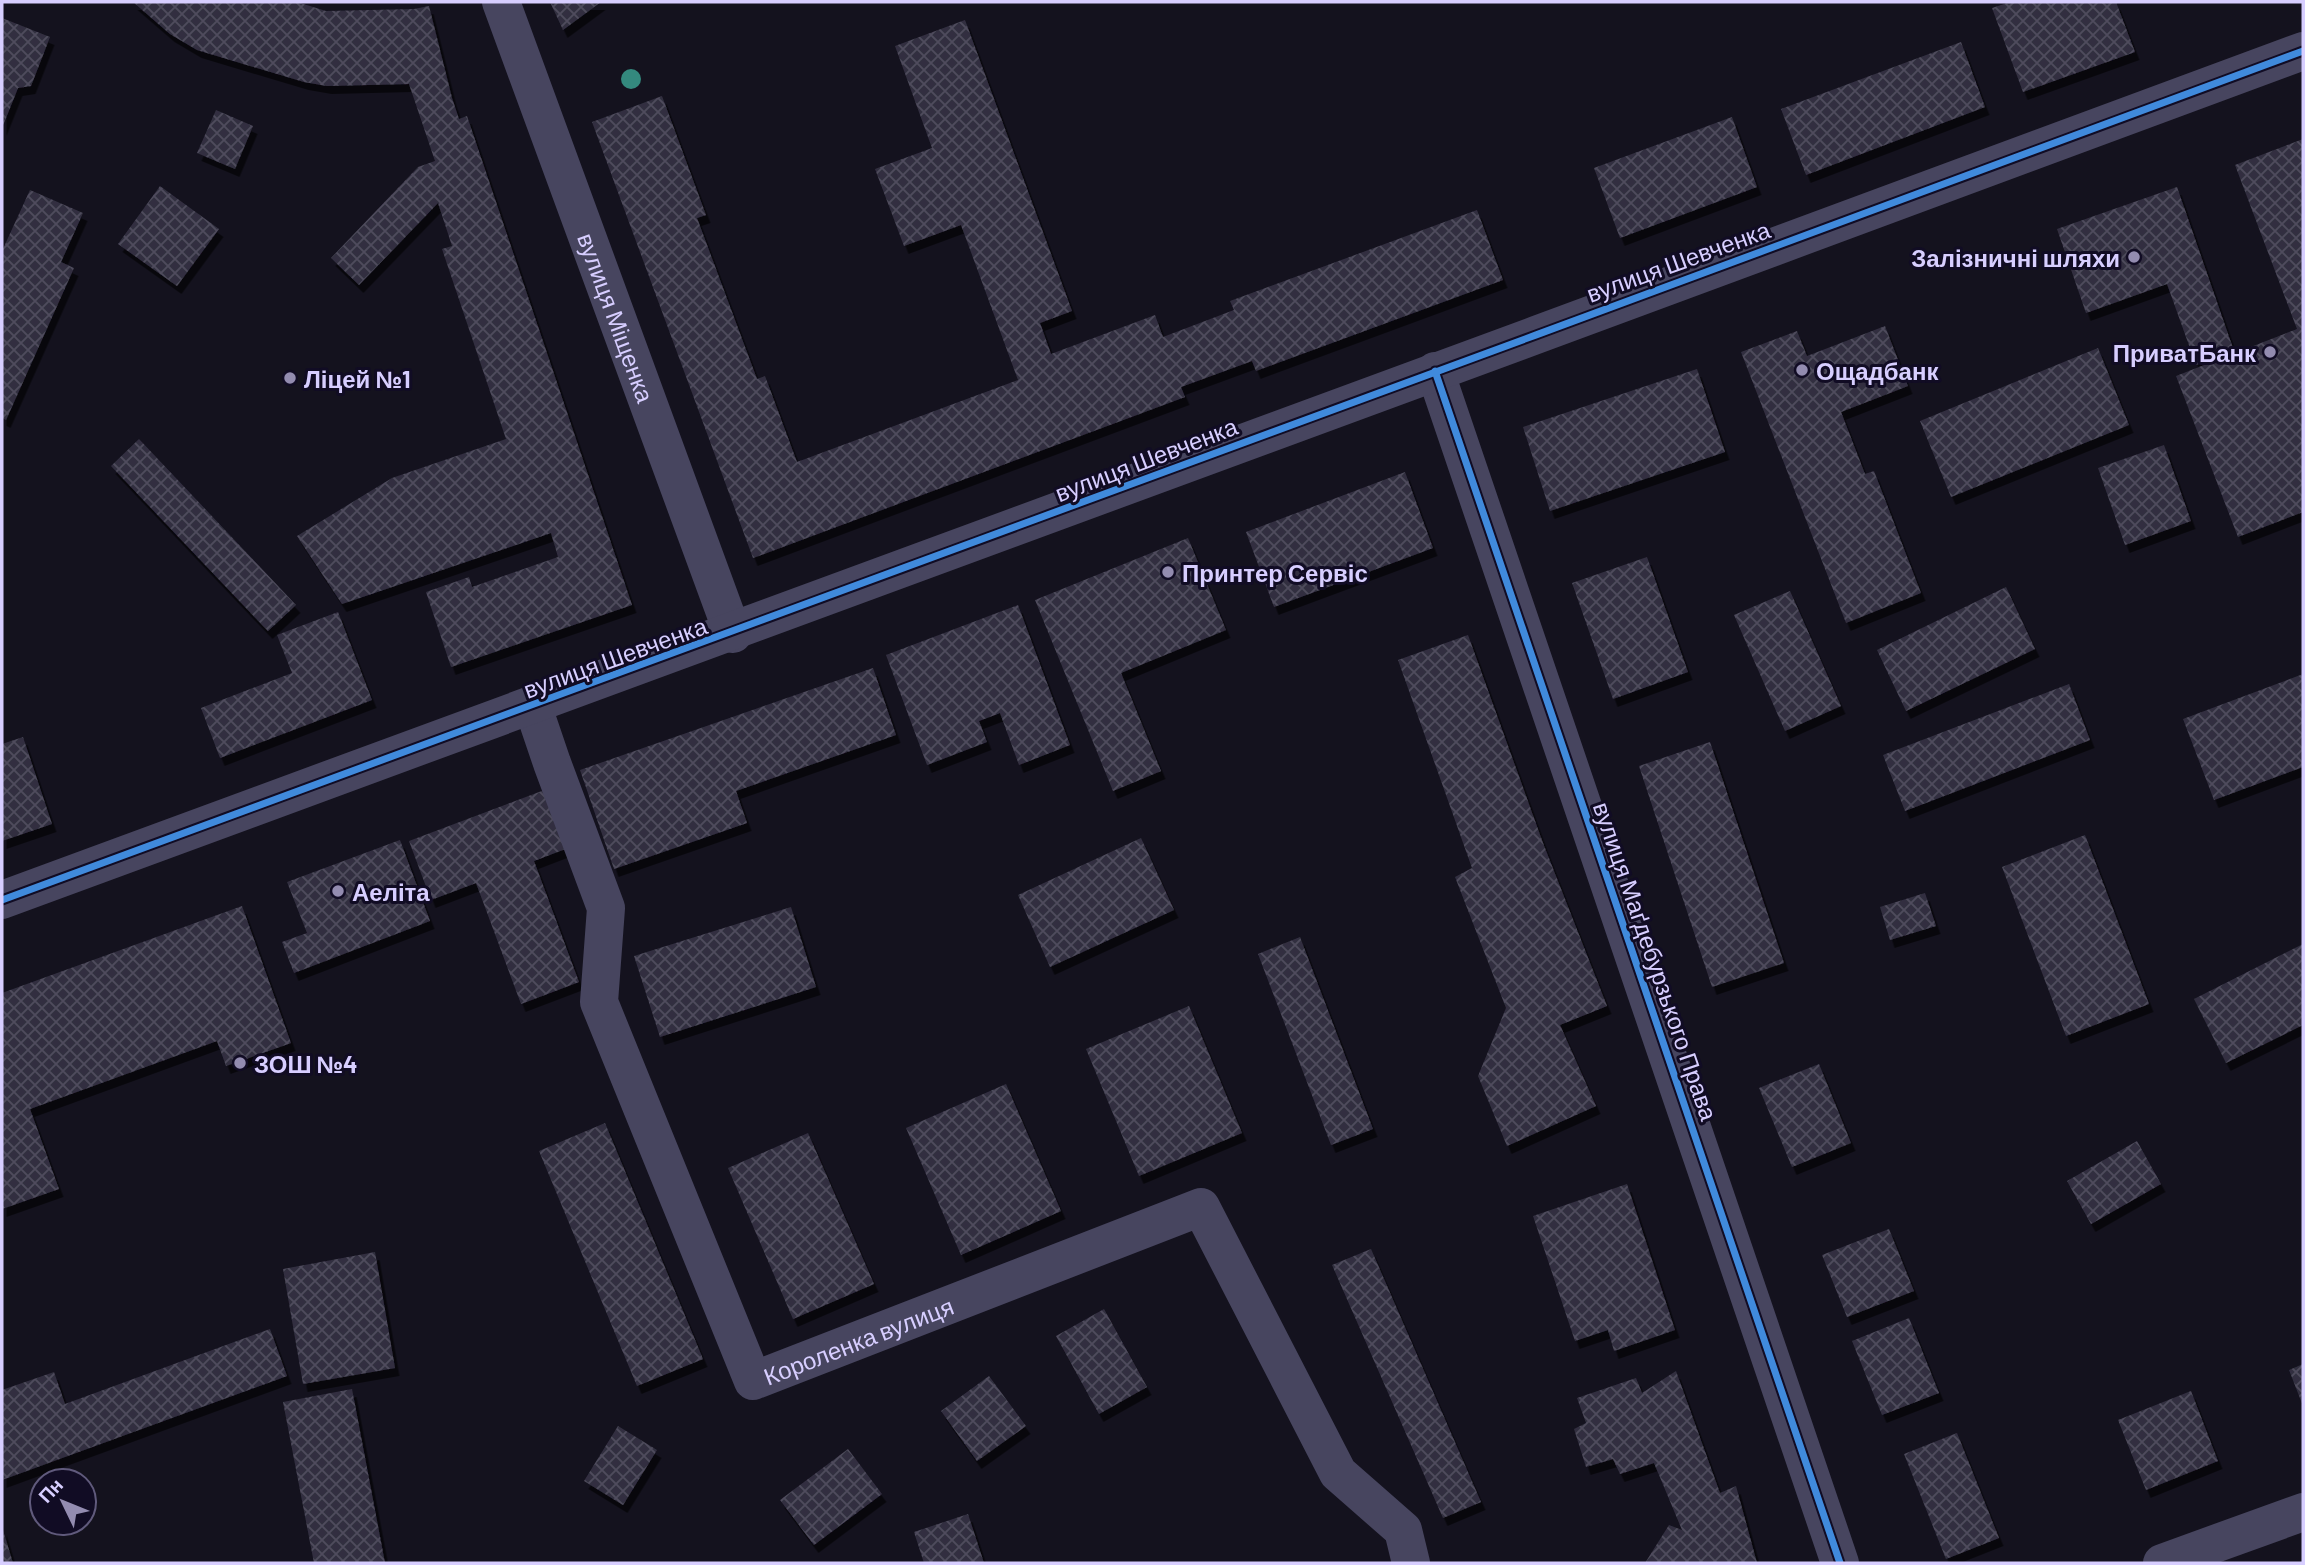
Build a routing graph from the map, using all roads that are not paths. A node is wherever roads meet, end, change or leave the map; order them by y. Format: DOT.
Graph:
graph roads {
  1 [pos="501,2"];
  2 [pos="2303,51"];
  3 [pos="1435,372"];
  4 [pos="733,634"];
  5 [pos="533,707"];
  6 [pos="2,900"];
  7 [pos="2303,1512"];
  8 [pos="1411,1563"];
  9 [pos="1840,1563"];
  10 [pos="2162,1563"];
  1 -- 4 [label="street, вулиця Міщенка"];
  2 -- 3 [label="street, вулиця Шевченка"];
  3 -- 4 [label="street, вулиця Шевченка"];
  3 -- 9 [label="street, вулиця Маґдебурзького Права"];
  4 -- 5 [label="street, вулиця Шевченка"];
  5 -- 6 [label="street, вулиця Шевченка"];
  5 -- 8 [label="street, Короленка вулиця"];
  7 -- 10 [label="street"];
}
